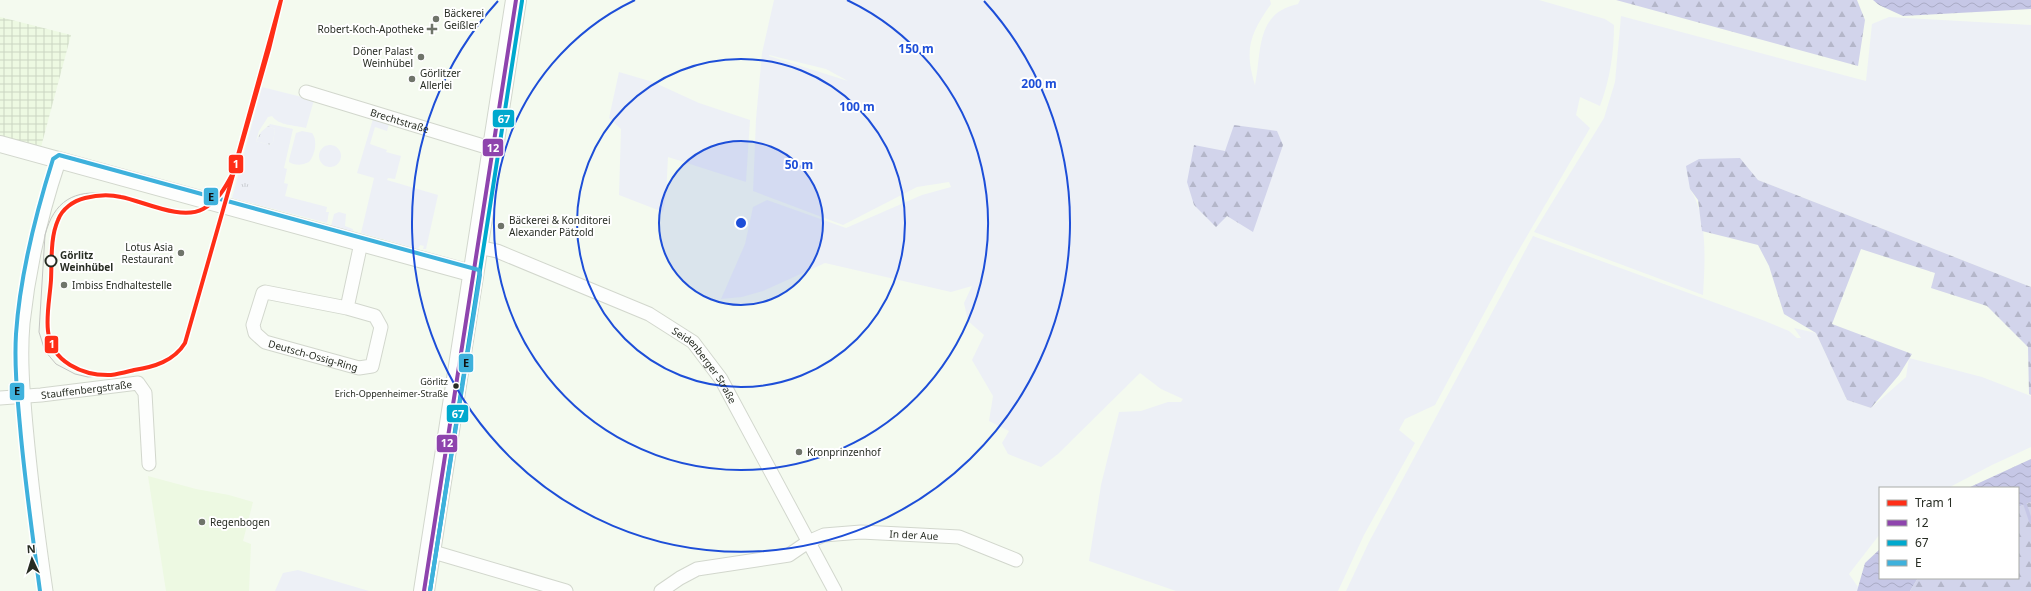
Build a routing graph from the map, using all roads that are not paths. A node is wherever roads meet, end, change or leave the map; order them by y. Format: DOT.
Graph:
graph roads {
  1 [pos="516,0"];
  2 [pos="306,92"];
  3 [pos="0,144"];
  4 [pos="493,149"];
  5 [pos="58,161"];
  6 [pos="361,243"];
  7 [pos="478,247"];
  8 [pos="474,274"];
  9 [pos="346,308"];
  10 [pos="24,397"];
  11 [pos="0,398"];
  12 [pos="149,464"];
  13 [pos="808,542"];
  14 [pos="430,551"];
  15 [pos="1016,560"];
  16 [pos="46,591"];
  17 [pos="424,591"];
  18 [pos="566,591"];
  19 [pos="661,591"];
  20 [pos="835,591"];
  1 -- 4 [label="main road"];
  2 -- 4 [label="street, Brechtstraße"];
  3 -- 5 [label="street"];
  4 -- 7 [label="main road"];
  5 -- 6 [label="street"];
  5 -- 10 [label="street"];
  6 -- 8 [label="street"];
  6 -- 9 [label="street"];
  7 -- 8 [label="main road"];
  7 -- 13 [label="street, Seidenberger Straße"];
  8 -- 14 [label="main road"];
  9 -- 9 [label="street, Deutsch-Ossig-Ring"];
  10 -- 11 [label="street"];
  10 -- 12 [label="street, Stauffenbergstraße"];
  10 -- 16 [label="street"];
  13 -- 15 [label="street, In der Aue"];
  13 -- 19 [label="street, In der Aue"];
  13 -- 20 [label="street, Seidenberger Straße"];
  14 -- 17 [label="main road"];
  14 -- 18 [label="street"];
}
